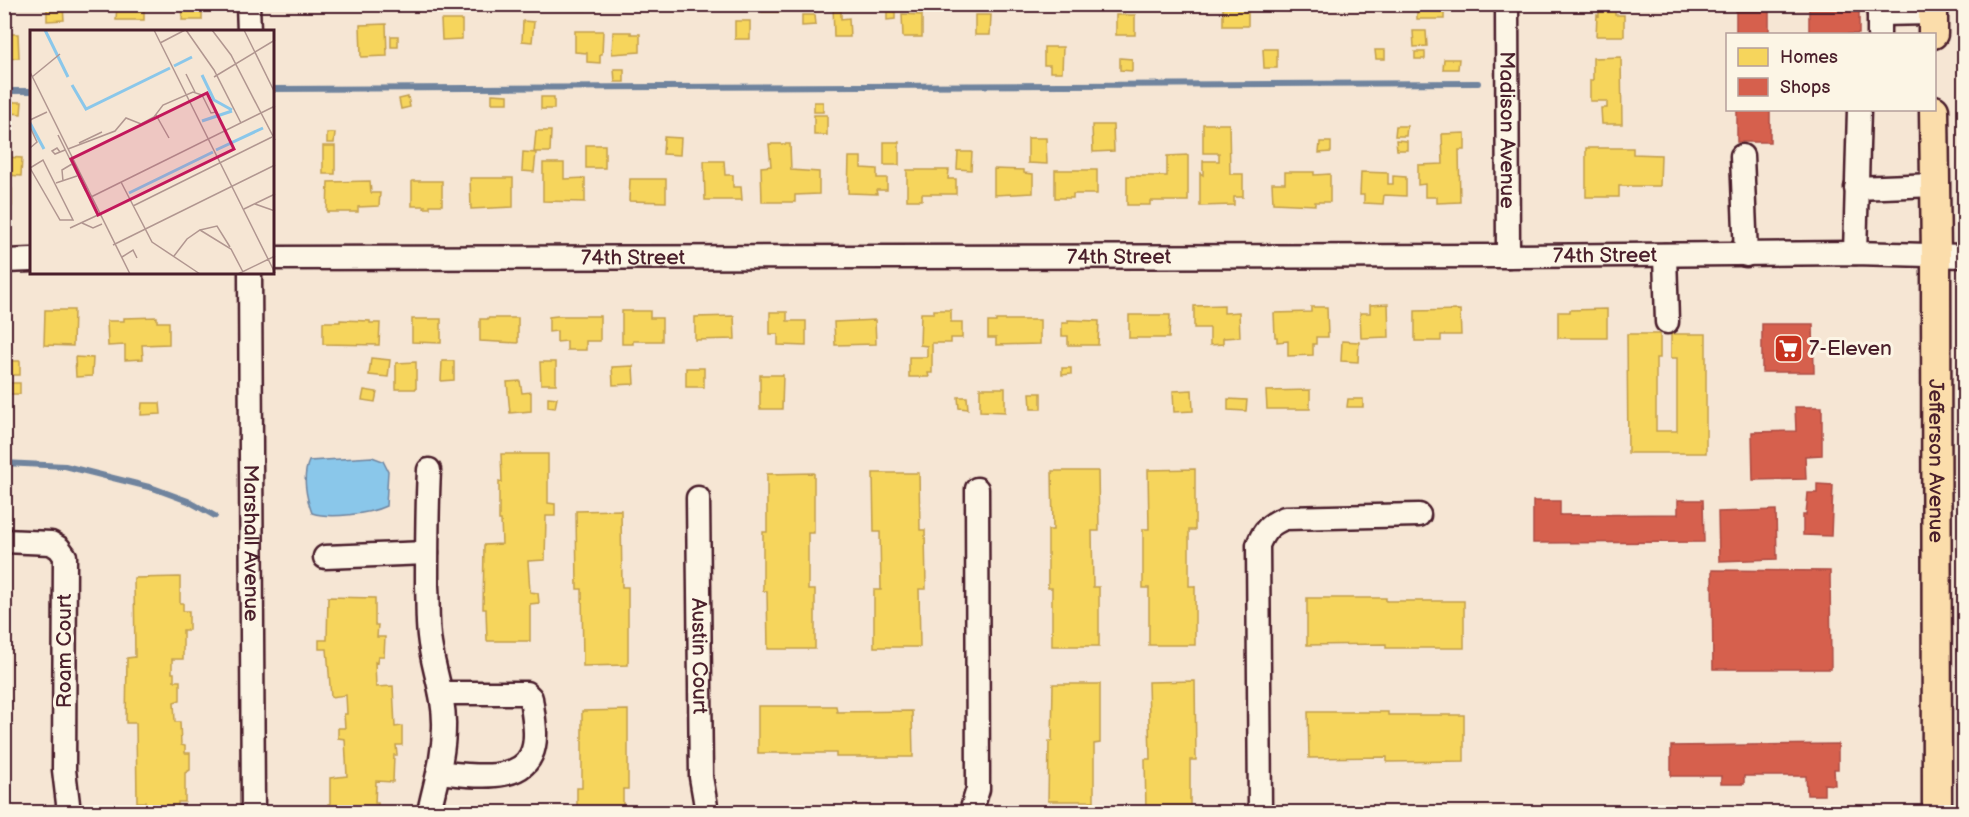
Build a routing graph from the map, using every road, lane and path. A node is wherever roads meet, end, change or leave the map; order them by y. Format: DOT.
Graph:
graph roads {
  1 [pos="248,4"];
  2 [pos="1507,4"];
  3 [pos="1933,17"];
  4 [pos="1879,18"];
  5 [pos="249,30"];
  6 [pos="1858,111"];
  7 [pos="1934,111"];
  8 [pos="1743,156"];
  9 [pos="1935,185"];
  10 [pos="1856,188"];
  11 [pos="1855,253"];
  12 [pos="1665,255"];
  13 [pos="1746,255"];
  14 [pos="1936,255"];
  15 [pos="1508,256"];
  16 [pos="1965,256"];
  17 [pos="274,258"];
  18 [pos="30,260"];
  19 [pos="4,261"];
  20 [pos="250,274"];
  21 [pos="1666,322"];
  22 [pos="429,470"];
  23 [pos="977,489"];
  24 [pos="698,498"];
  25 [pos="1419,515"];
  26 [pos="4,541"];
  27 [pos="427,553"];
  28 [pos="325,557"];
  29 [pos="441,693"];
  30 [pos="440,772"];
  31 [pos="69,813"];
  32 [pos="253,813"];
  33 [pos="429,813"];
  34 [pos="707,813"];
  35 [pos="972,813"];
  36 [pos="1260,813"];
  37 [pos="1937,813"];
  1 -- 5 [label="street"];
  2 -- 15 [label="street, Madison Avenue"];
  3 -- 4 [label="street"];
  6 -- 10 [label="street"];
  7 -- 9 [label="main road, Jefferson Avenue"];
  8 -- 13 [label="street"];
  9 -- 10 [label="street"];
  9 -- 14 [label="main road, Jefferson Avenue"];
  10 -- 11 [label="street"];
  11 -- 13 [label="street, 74th Street"];
  11 -- 14 [label="street, 74th Street"];
  12 -- 13 [label="street, 74th Street"];
  12 -- 15 [label="street, 74th Street"];
  12 -- 21 [label="street"];
  14 -- 16 [label="street, 74th Street"];
  14 -- 37 [label="main road, Jefferson Avenue"];
  15 -- 17 [label="street, 74th Street"];
  18 -- 19 [label="street"];
  20 -- 32 [label="street, Marshall Avenue"];
  22 -- 27 [label="street"];
  23 -- 35 [label="street"];
  24 -- 34 [label="street, Austin Court"];
  25 -- 36 [label="street"];
  26 -- 31 [label="street, Roam Court"];
  27 -- 28 [label="street"];
  27 -- 29 [label="street"];
  29 -- 30 [label="street"];
  29 -- 30 [label="street"];
  30 -- 33 [label="street"];
}
